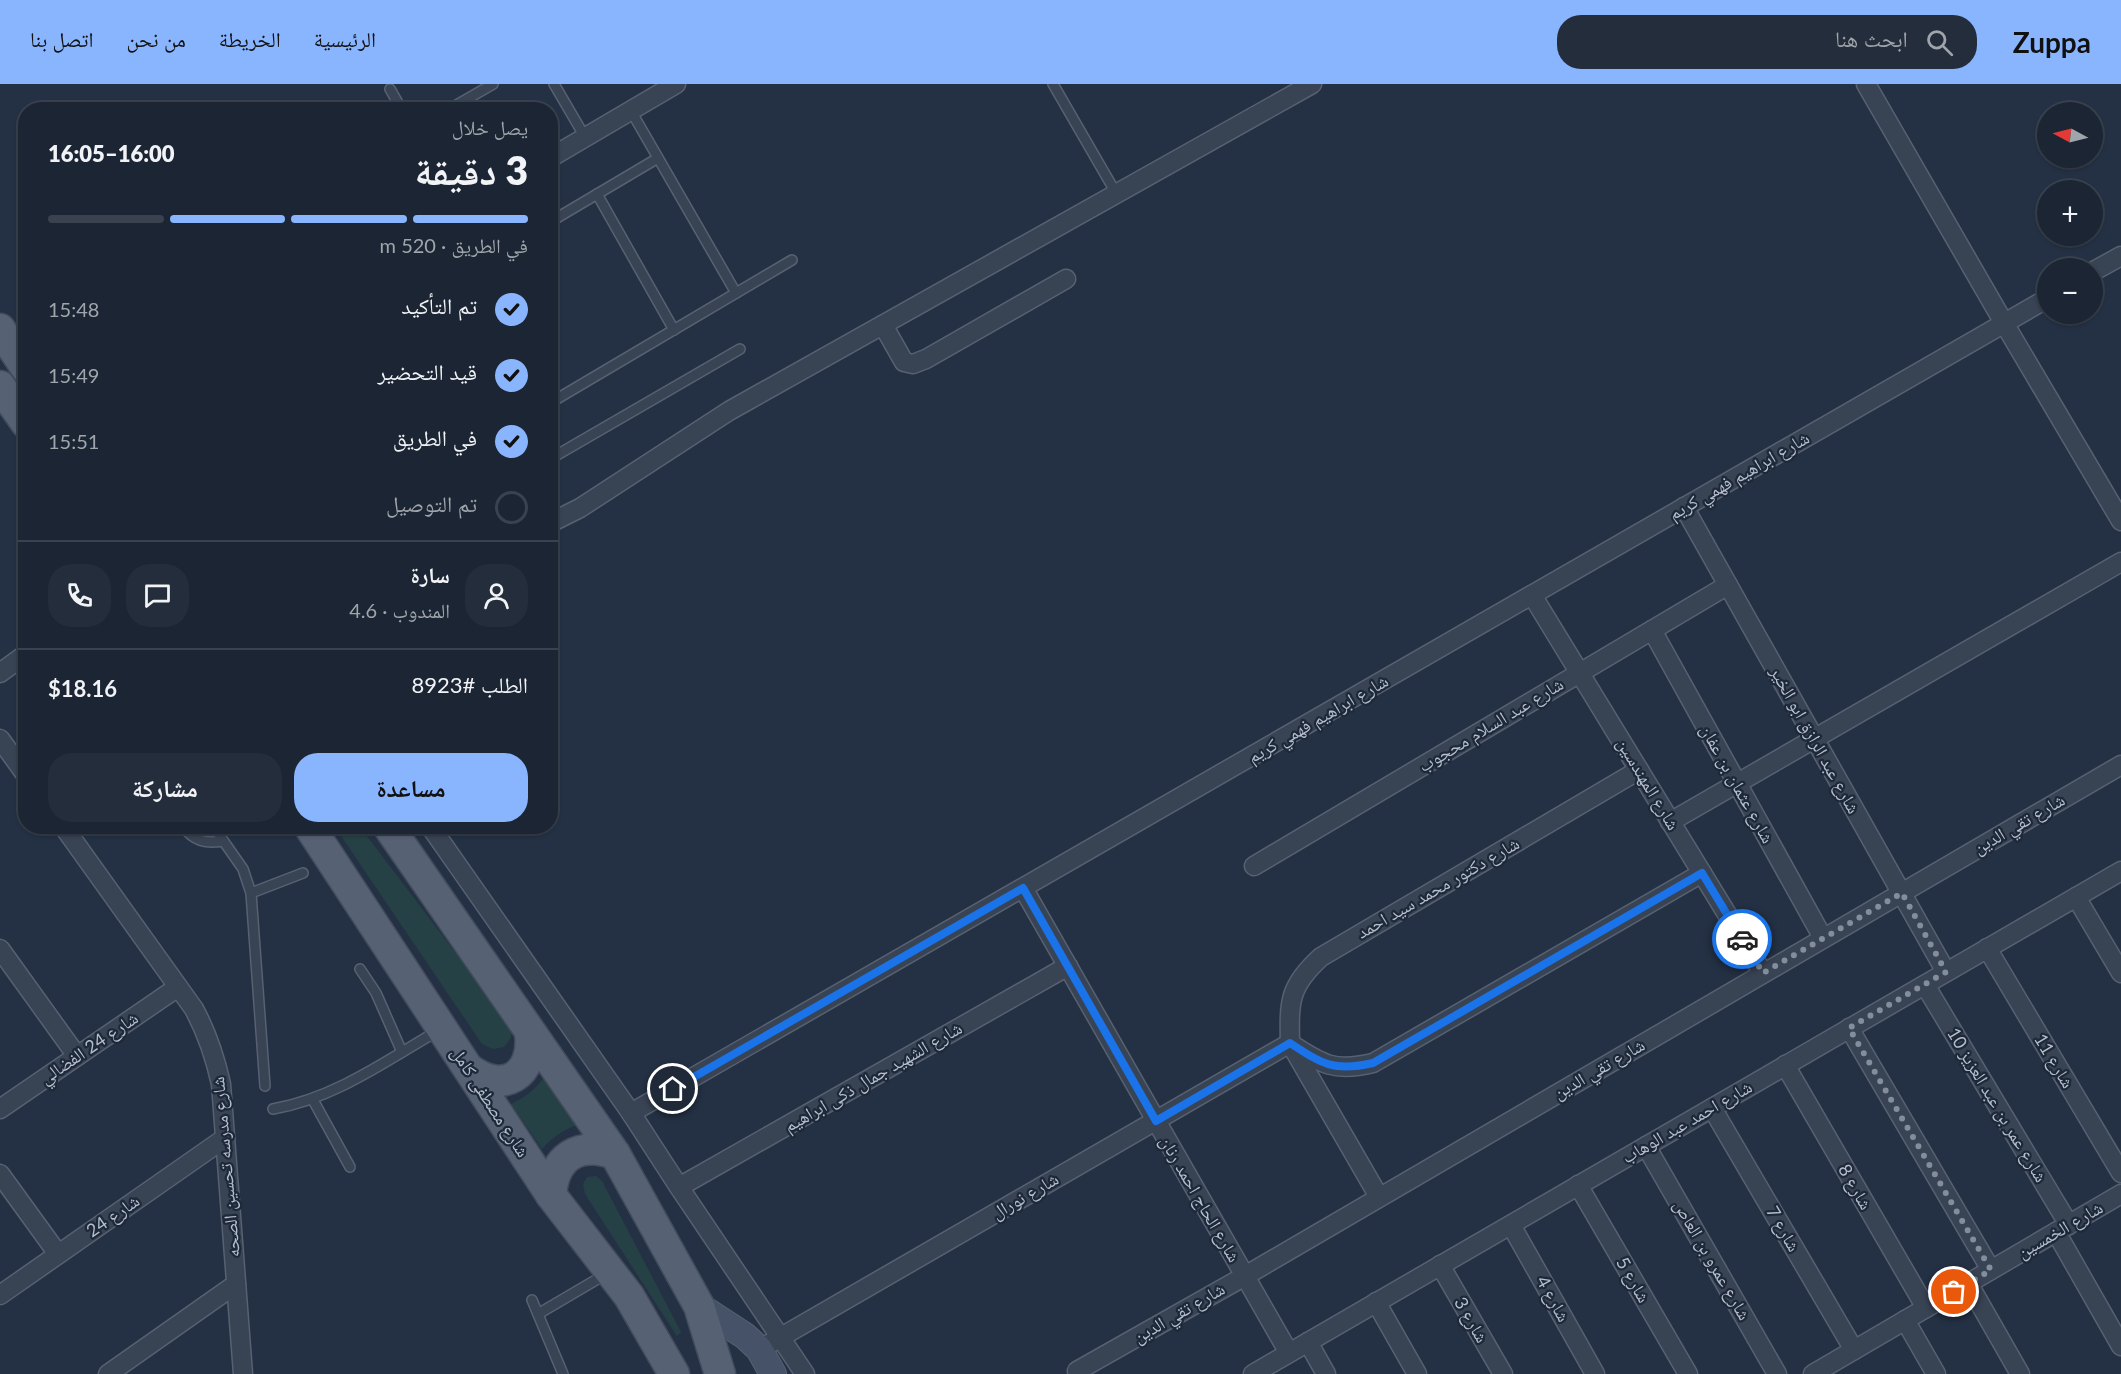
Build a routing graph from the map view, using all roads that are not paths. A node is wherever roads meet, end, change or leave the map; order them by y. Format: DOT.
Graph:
graph roads {
  1 [pos="493,84"];
  2 [pos="554,84"];
  3 [pos="676,84"];
  4 [pos="1053,84"];
  5 [pos="1312,84"];
  6 [pos="1866,84"];
  7 [pos="390,89"];
  8 [pos="397,102"];
  9 [pos="462,102"];
  10 [pos="631,111"];
  11 [pos="585,137"];
  12 [pos="558,153"];
  13 [pos="658,158"];
  14 [pos="1116,193"];
  15 [pos="597,194"];
  16 [pos="558,217"];
  17 [pos="2121,256"];
  18 [pos="792,261"];
  19 [pos="2103,266"];
  20 [pos="1066,279"];
  21 [pos="736,293"];
  22 [pos="2037,304"];
  23 [pos="2004,323"];
  24 [pos="883,326"];
  25 [pos="0,329"];
  26 [pos="674,330"];
  27 [pos="740,349"];
  28 [pos="18,356"];
  29 [pos="0,386"];
  30 [pos="558,398"];
  31 [pos="18,412"];
  32 [pos="558,454"];
  33 [pos="1684,507"];
  34 [pos="558,519"];
  35 [pos="2121,521"];
  36 [pos="2121,562"];
  37 [pos="1728,585"];
  38 [pos="1532,595"];
  39 [pos="1652,630"];
  40 [pos="18,660"];
  41 [pos="0,673"];
  42 [pos="1580,673"];
  43 [pos="1815,739"];
  44 [pos="3,749"];
  45 [pos="2121,765"];
  46 [pos="18,766"];
  47 [pos="1639,770"];
  48 [pos="1737,784"];
  49 [pos="1670,822"];
  50 [pos="69,834"];
  51 [pos="189,834"];
  52 [pos="218,834"];
  53 [pos="314,834"];
  54 [pos="393,834"];
  55 [pos="436,834"];
  56 [pos="223,841"];
  57 [pos="1254,866"];
  58 [pos="2121,871"];
  59 [pos="303,873"];
  60 [pos="1702,873"];
  61 [pos="1023,888"];
  62 [pos="251,893"];
  63 [pos="1902,893"];
  64 [pos="2076,897"];
  65 [pos="1823,938"];
  66 [pos="1987,948"];
  67 [pos="0,949"];
  68 [pos="1068,966"];
  69 [pos="360,969"];
  70 [pos="1946,972"];
  71 [pos="1763,973"];
  72 [pos="2121,973"];
  73 [pos="1925,984"];
  74 [pos="178,987"];
  75 [pos="442,1028"];
  76 [pos="1849,1028"];
  77 [pos="530,1033"];
  78 [pos="1290,1043"];
  79 [pos="402,1052"];
  80 [pos="76,1056"];
  81 [pos="1785,1065"];
  82 [pos="469,1070"];
  83 [pos="265,1086"];
  84 [pos="313,1100"];
  85 [pos="1712,1108"];
  86 [pos="0,1109"];
  87 [pos="273,1109"];
  88 [pos="631,1113"];
  89 [pos="1156,1121"];
  90 [pos="225,1138"];
  91 [pos="1646,1146"];
  92 [pos="615,1154"];
  93 [pos="350,1167"];
  94 [pos="2121,1173"];
  95 [pos="0,1174"];
  96 [pos="1578,1185"];
  97 [pos="679,1187"];
  98 [pos="2121,1194"];
  99 [pos="551,1196"];
  100 [pos="1379,1197"];
  101 [pos="1511,1225"];
  102 [pos="2063,1228"];
  103 [pos="58,1254"];
  104 [pos="1440,1265"];
  105 [pos="1991,1270"];
  106 [pos="611,1272"];
  107 [pos="1245,1276"];
  108 [pos="236,1284"];
  109 [pos="1968,1284"];
  110 [pos="0,1295"];
  111 [pos="532,1300"];
  112 [pos="1376,1302"];
  113 [pos="699,1306"];
  114 [pos="1926,1308"];
  115 [pos="538,1314"];
  116 [pos="1905,1320"];
  117 [pos="1308,1342"];
  118 [pos="769,1343"];
  119 [pos="2121,1346"];
  120 [pos="1289,1353"];
  121 [pos="1847,1361"];
  122 [pos="1077,1371"];
  123 [pos="112,1372"];
  124 [pos="243,1374"];
  125 [pos="563,1374"];
  126 [pos="674,1374"];
  127 [pos="720,1374"];
  128 [pos="773,1374"];
  129 [pos="805,1374"];
  130 [pos="1253,1374"];
  131 [pos="1326,1374"];
  132 [pos="1417,1374"];
  133 [pos="1503,1374"];
  134 [pos="1595,1374"];
  135 [pos="1688,1374"];
  136 [pos="1777,1374"];
  137 [pos="1813,1374"];
  138 [pos="1936,1374"];
  139 [pos="2020,1374"];
  1 -- 9 [label="lane"];
  2 -- 11 [label="lane"];
  3 -- 10 [label="street"];
  4 -- 14 [label="lane"];
  5 -- 14 [label="street"];
  6 -- 23 [label="street"];
  7 -- 8 [label="lane"];
  10 -- 11 [label="street"];
  10 -- 13 [label="lane"];
  11 -- 12 [label="street"];
  13 -- 15 [label="lane"];
  13 -- 21 [label="lane"];
  14 -- 24 [label="street"];
  15 -- 16 [label="lane"];
  15 -- 26 [label="lane"];
  17 -- 19 [label="street"];
  18 -- 21 [label="lane"];
  20 -- 24 [label="street"];
  21 -- 26 [label="lane"];
  22 -- 23 [label="street, شارع ابراهيم فهمي كريم"];
  23 -- 33 [label="street, شارع ابراهيم فهمي كريم"];
  23 -- 35 [label="street"];
  24 -- 34 [label="street"];
  25 -- 28 [label="main road"];
  26 -- 30 [label="lane"];
  27 -- 32 [label="lane"];
  29 -- 31 [label="main road"];
  33 -- 37 [label="street, شارع عبد الرازق ابو الخير"];
  33 -- 38 [label="street, شارع ابراهيم فهمي كريم"];
  36 -- 43 [label="street"];
  37 -- 39 [label="street, شارع عبد السلام محجوب"];
  37 -- 43 [label="street, شارع عبد الرازق ابو الخير"];
  38 -- 42 [label="street, شارع المهندسين"];
  38 -- 61 [label="street, شارع ابراهيم فهمي كريم"];
  39 -- 42 [label="street, شارع عبد السلام محجوب"];
  39 -- 48 [label="street, شارع عثمان بن عفان"];
  40 -- 41 [label="street"];
  42 -- 47 [label="street, شارع المهندسين"];
  42 -- 57 [label="street, شارع عبد السلام محجوب"];
  43 -- 48 [label="street"];
  43 -- 63 [label="street, شارع عبد الرازق ابو الخير"];
  44 -- 46 [label="street"];
  45 -- 63 [label="street, شارع تقي الدين"];
  47 -- 49 [label="street, شارع المهندسين"];
  47 -- 78 [label="street, شارع دكتور محمد سيد احمد"];
  48 -- 49 [label="street"];
  48 -- 65 [label="street, شارع عثمان بن عفان"];
  49 -- 60 [label="street, شارع المهندسين"];
  50 -- 74 [label="street, شارع مدرسه تحسين الصحه"];
  51 -- 56 [label="lane"];
  52 -- 56 [label="lane"];
  53 -- 75 [label="main road, شارع مصطفى كامل"];
  54 -- 77 [label="main road"];
  55 -- 88 [label="street"];
  56 -- 62 [label="lane"];
  58 -- 64 [label="street, شارع احمد عبد الوهاب"];
  59 -- 62 [label="lane"];
  60 -- 71 [label="street, شارع المهندسين"];
  60 -- 78 [label="street"];
  61 -- 68 [label="street, شارع الحاج احمد رنان"];
  61 -- 88 [label="street, شارع ابراهيم فهمي كريم"];
  62 -- 83 [label="lane"];
  63 -- 65 [label="street, شارع تقي الدين"];
  63 -- 70 [label="street, شارع عبد الرازق ابو الخير"];
  64 -- 66 [label="street, شارع احمد عبد الوهاب"];
  64 -- 72 [label="street"];
  65 -- 71 [label="street, شارع تقي الدين"];
  66 -- 70 [label="street, شارع احمد عبد الوهاب"];
  66 -- 94 [label="street, شارع 11"];
  67 -- 80 [label="street"];
  68 -- 89 [label="street, شارع الحاج احمد رنان"];
  68 -- 97 [label="street, شارع الشهيد جمال ذكى ابراهيم"];
  69 -- 79 [label="lane"];
  70 -- 73 [label="street, شارع احمد عبد الوهاب"];
  71 -- 100 [label="street, شارع تقي الدين"];
  73 -- 76 [label="street, شارع احمد عبد الوهاب"];
  73 -- 102 [label="street, شارع عمر بن عبد العزيز 10"];
  74 -- 80 [label="street, شارع 24 الفضالي"];
  74 -- 90 [label="street, شارع مدرسه تحسين الصحه"];
  75 -- 79 [label="lane"];
  75 -- 82 [label="main road, شارع مصطفى كامل"];
  76 -- 81 [label="street, شارع احمد عبد الوهاب"];
  76 -- 105 [label="street"];
  77 -- 82 [label="main road"];
  77 -- 92 [label="main road"];
  78 -- 89 [label="street, شارع نورال"];
  78 -- 100 [label="street"];
  79 -- 84 [label="lane"];
  80 -- 86 [label="street, شارع 24 الفضالي"];
  81 -- 85 [label="street, شارع احمد عبد الوهاب"];
  81 -- 114 [label="street, شارع 8"];
  82 -- 99 [label="main road, شارع مصطفى كامل"];
  84 -- 87 [label="lane"];
  84 -- 93 [label="lane"];
  85 -- 91 [label="street, شارع احمد عبد الوهاب"];
  85 -- 121 [label="street, شارع 7"];
  88 -- 97 [label="street"];
  89 -- 107 [label="street, شارع الحاج احمد رنان"];
  89 -- 118 [label="street, شارع نورال"];
  90 -- 103 [label="street, شارع 24"];
  90 -- 108 [label="street, شارع مدرسه تحسين الصحه"];
  91 -- 96 [label="street, شارع احمد عبد الوهاب"];
  91 -- 136 [label="street, شارع عمرو بن العاص"];
  92 -- 99 [label="main road"];
  92 -- 113 [label="main road"];
  95 -- 103 [label="street"];
  96 -- 101 [label="street, شارع احمد عبد الوهاب"];
  96 -- 135 [label="street, شارع 5"];
  97 -- 118 [label="street"];
  98 -- 102 [label="street, شارع الخمسين"];
  99 -- 106 [label="main road, شارع مصطفى كامل"];
  100 -- 107 [label="street, شارع تقي الدين"];
  101 -- 104 [label="street, شارع احمد عبد الوهاب"];
  101 -- 134 [label="street, شارع 4"];
  102 -- 105 [label="street, شارع الخمسين"];
  102 -- 119 [label="street, شارع عمر بن عبد العزيز 10"];
  103 -- 110 [label="street, شارع 24"];
  104 -- 112 [label="street, شارع احمد عبد الوهاب"];
  104 -- 133 [label="street, شارع 3"];
  105 -- 109 [label="street, شارع الخمسين"];
  106 -- 115 [label="lane"];
  106 -- 126 [label="main road, شارع مصطفى كامل"];
  107 -- 120 [label="street, شارع الحاج احمد رنان"];
  107 -- 122 [label="street, شارع تقي الدين"];
  108 -- 123 [label="street"];
  108 -- 124 [label="street, شارع مدرسه تحسين الصحه"];
  109 -- 114 [label="street, شارع الخمسين"];
  109 -- 139 [label="street"];
  111 -- 115 [label="lane"];
  112 -- 117 [label="street, شارع احمد عبد الوهاب"];
  112 -- 132 [label="street"];
  113 -- 118 [label="main road"];
  113 -- 127 [label="main road"];
  114 -- 116 [label="street, شارع الخمسين"];
  115 -- 125 [label="lane"];
  116 -- 121 [label="street, شارع الخمسين"];
  116 -- 138 [label="street"];
  117 -- 120 [label="street, شارع احمد عبد الوهاب"];
  117 -- 131 [label="street"];
  118 -- 128 [label="main road"];
  118 -- 129 [label="street"];
  120 -- 130 [label="street, شارع احمد عبد الوهاب"];
  121 -- 137 [label="street, شارع الخمسين"];
}
